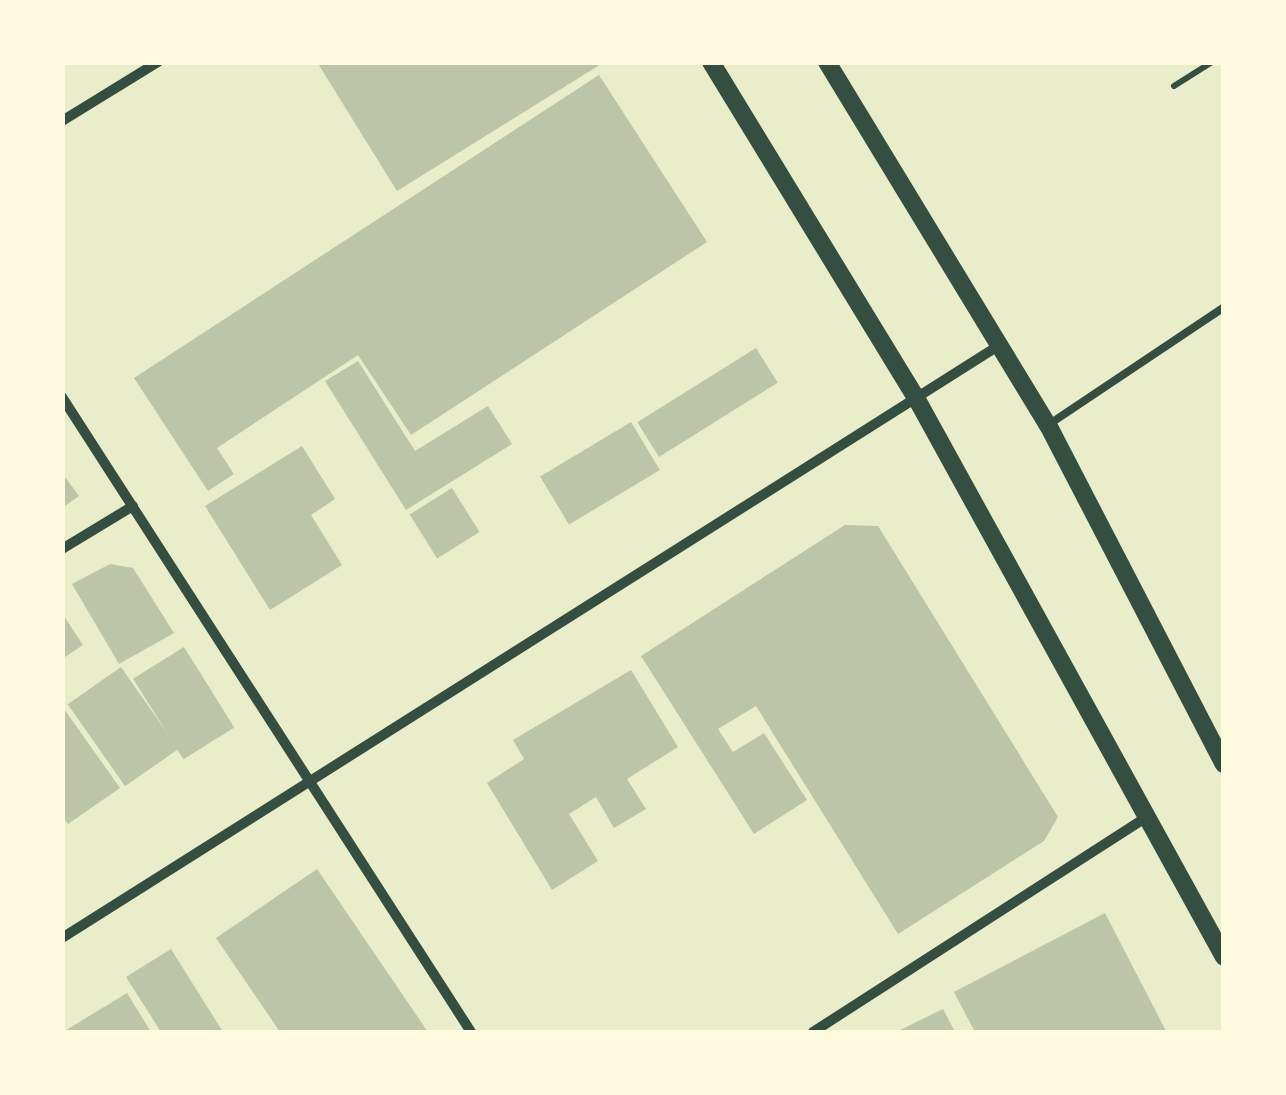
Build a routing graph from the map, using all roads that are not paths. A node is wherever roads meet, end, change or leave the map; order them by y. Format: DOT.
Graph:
graph roads {
  1 [pos="158,62"];
  2 [pos="711,62"];
  3 [pos="827,62"];
  4 [pos="62,121"];
  5 [pos="1224,307"];
  6 [pos="998,346"];
  7 [pos="915,396"];
  8 [pos="62,397"];
  9 [pos="1048,425"];
  10 [pos="133,506"];
  11 [pos="62,549"];
  12 [pos="1218,740"];
  13 [pos="1224,764"];
  14 [pos="309,783"];
  15 [pos="1148,816"];
  16 [pos="62,938"];
  17 [pos="1224,958"];
  18 [pos="471,1032"];
  19 [pos="813,1032"];
  1 -- 4 [label="street"];
  2 -- 7 [label="street"];
  3 -- 6 [label="street"];
  5 -- 9 [label="lane"];
  6 -- 7 [label="street"];
  6 -- 9 [label="street"];
  7 -- 14 [label="street"];
  7 -- 15 [label="street"];
  8 -- 10 [label="street"];
  9 -- 12 [label="street"];
  10 -- 11 [label="street"];
  10 -- 14 [label="street"];
  12 -- 13 [label="street"];
  14 -- 16 [label="street"];
  14 -- 18 [label="street"];
  15 -- 17 [label="street"];
  15 -- 19 [label="street"];
}
